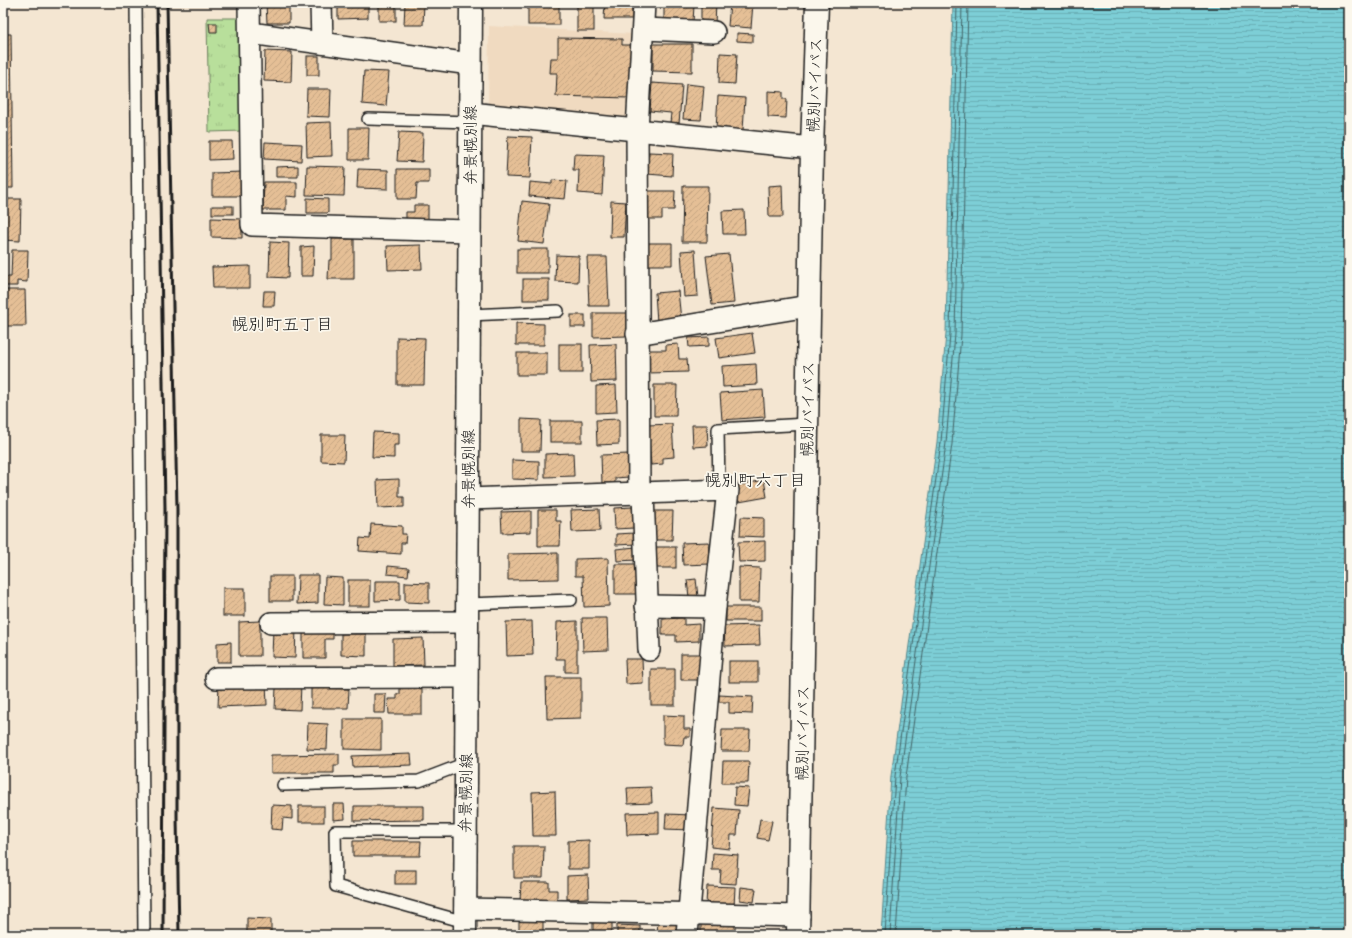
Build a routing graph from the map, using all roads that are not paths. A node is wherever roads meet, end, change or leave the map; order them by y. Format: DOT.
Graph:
graph roads {
  1 [pos="136,3"];
  2 [pos="249,3"];
  3 [pos="321,3"];
  4 [pos="471,3"];
  5 [pos="644,3"];
  6 [pos="817,3"];
  7 [pos="644,29"];
  8 [pos="250,32"];
  9 [pos="714,32"];
  10 [pos="322,43"];
  11 [pos="470,64"];
  12 [pos="470,118"];
  13 [pos="368,119"];
  14 [pos="637,130"];
  15 [pos="812,148"];
  16 [pos="469,231"];
  17 [pos="809,306"];
  18 [pos="558,311"];
  19 [pos="468,315"];
  20 [pos="637,334"];
  21 [pos="807,424"];
  22 [pos="719,490"];
  23 [pos="641,494"];
  24 [pos="468,499"];
  25 [pos="571,600"];
  26 [pos="646,606"];
  27 [pos="715,607"];
  28 [pos="467,613"];
  29 [pos="271,623"];
  30 [pos="648,650"];
  31 [pos="466,677"];
  32 [pos="216,678"];
  33 [pos="466,763"];
  34 [pos="283,785"];
  35 [pos="465,831"];
  36 [pos="688,914"];
  37 [pos="465,922"];
  38 [pos="798,925"];
  39 [pos="144,935"];
  40 [pos="687,935"];
  1 -- 39 [label="lane"];
  2 -- 8 [label="street"];
  3 -- 10 [label="street"];
  4 -- 11 [label="main road, 弁景幌別線"];
  5 -- 7 [label="street"];
  6 -- 15 [label="main road, 幌別バイパス"];
  7 -- 9 [label="street"];
  7 -- 14 [label="street"];
  8 -- 10 [label="street"];
  8 -- 16 [label="street"];
  10 -- 11 [label="street"];
  11 -- 12 [label="main road, 弁景幌別線"];
  12 -- 13 [label="lane"];
  12 -- 14 [label="street"];
  12 -- 16 [label="main road, 弁景幌別線"];
  14 -- 15 [label="street"];
  14 -- 20 [label="street"];
  15 -- 17 [label="main road, 幌別バイパス"];
  16 -- 19 [label="main road, 弁景幌別線"];
  17 -- 20 [label="street"];
  17 -- 21 [label="main road, 幌別バイパス"];
  18 -- 19 [label="lane"];
  19 -- 24 [label="main road, 弁景幌別線"];
  20 -- 23 [label="street"];
  21 -- 22 [label="lane"];
  21 -- 38 [label="main road, 幌別バイパス"];
  22 -- 23 [label="street"];
  22 -- 27 [label="street"];
  23 -- 24 [label="street"];
  23 -- 26 [label="street"];
  24 -- 28 [label="main road, 弁景幌別線"];
  25 -- 28 [label="lane"];
  26 -- 27 [label="street"];
  26 -- 30 [label="street"];
  27 -- 36 [label="street"];
  28 -- 29 [label="street"];
  28 -- 31 [label="main road, 弁景幌別線"];
  31 -- 32 [label="street"];
  31 -- 33 [label="main road, 弁景幌別線"];
  33 -- 34 [label="lane"];
  33 -- 35 [label="main road, 弁景幌別線"];
  35 -- 37 [label="main road, 弁景幌別線"];
  35 -- 37 [label="lane"];
  36 -- 37 [label="street"];
  36 -- 38 [label="street"];
  36 -- 40 [label="street"];
}
